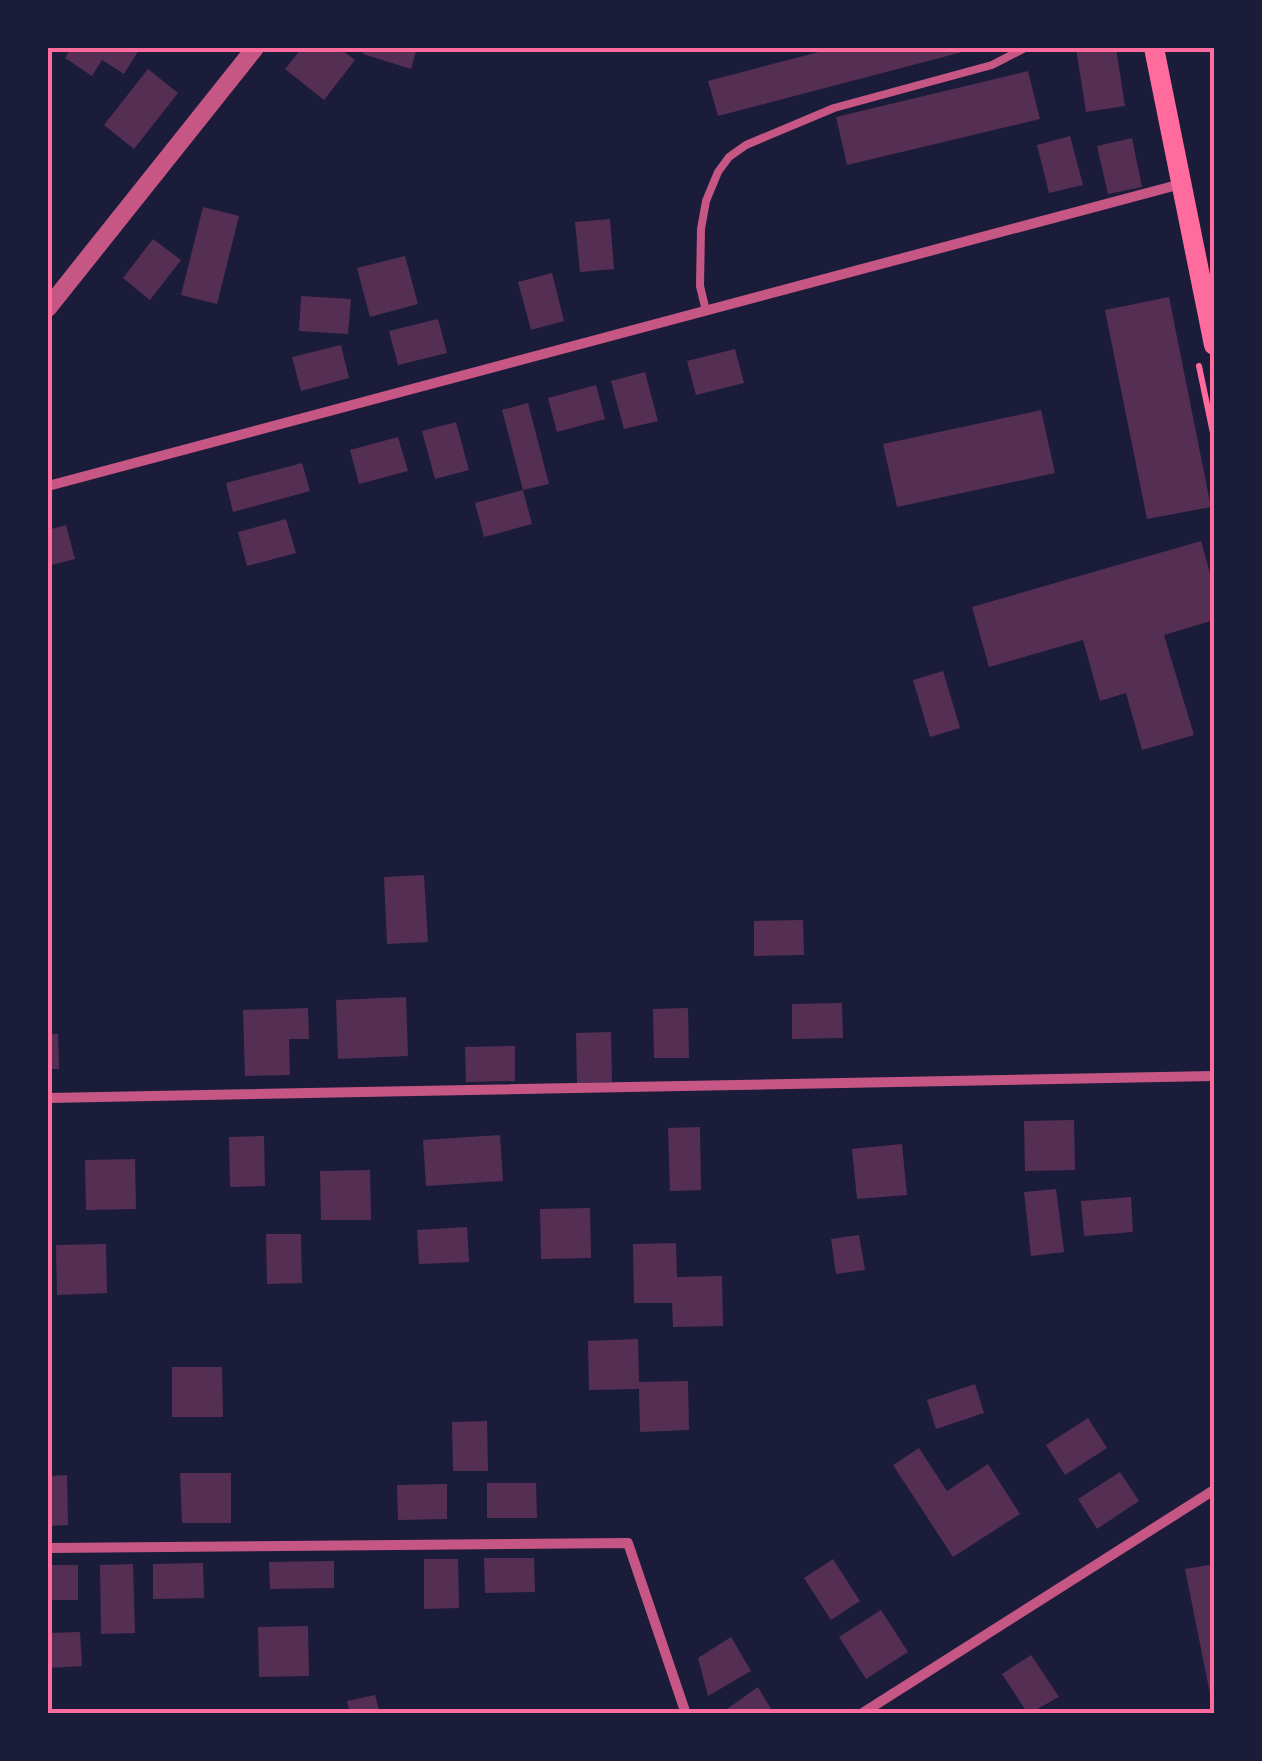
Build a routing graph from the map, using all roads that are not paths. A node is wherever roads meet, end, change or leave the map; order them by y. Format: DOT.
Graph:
graph roads {
  1 [pos="255,48"];
  2 [pos="1025,48"];
  3 [pos="1154,48"];
  4 [pos="1181,184"];
  5 [pos="48,308"];
  6 [pos="706,310"];
  7 [pos="1214,345"];
  8 [pos="48,486"];
  9 [pos="1214,1076"];
  10 [pos="48,1098"];
  11 [pos="1214,1490"];
  12 [pos="48,1548"];
  13 [pos="686,1714"];
  14 [pos="861,1714"];
  1 -- 5 [label="street"];
  2 -- 6 [label="lane"];
  3 -- 4 [label="main road"];
  4 -- 6 [label="street"];
  4 -- 7 [label="main road"];
  6 -- 8 [label="street"];
  9 -- 10 [label="street"];
  11 -- 14 [label="street"];
  12 -- 13 [label="street"];
}
